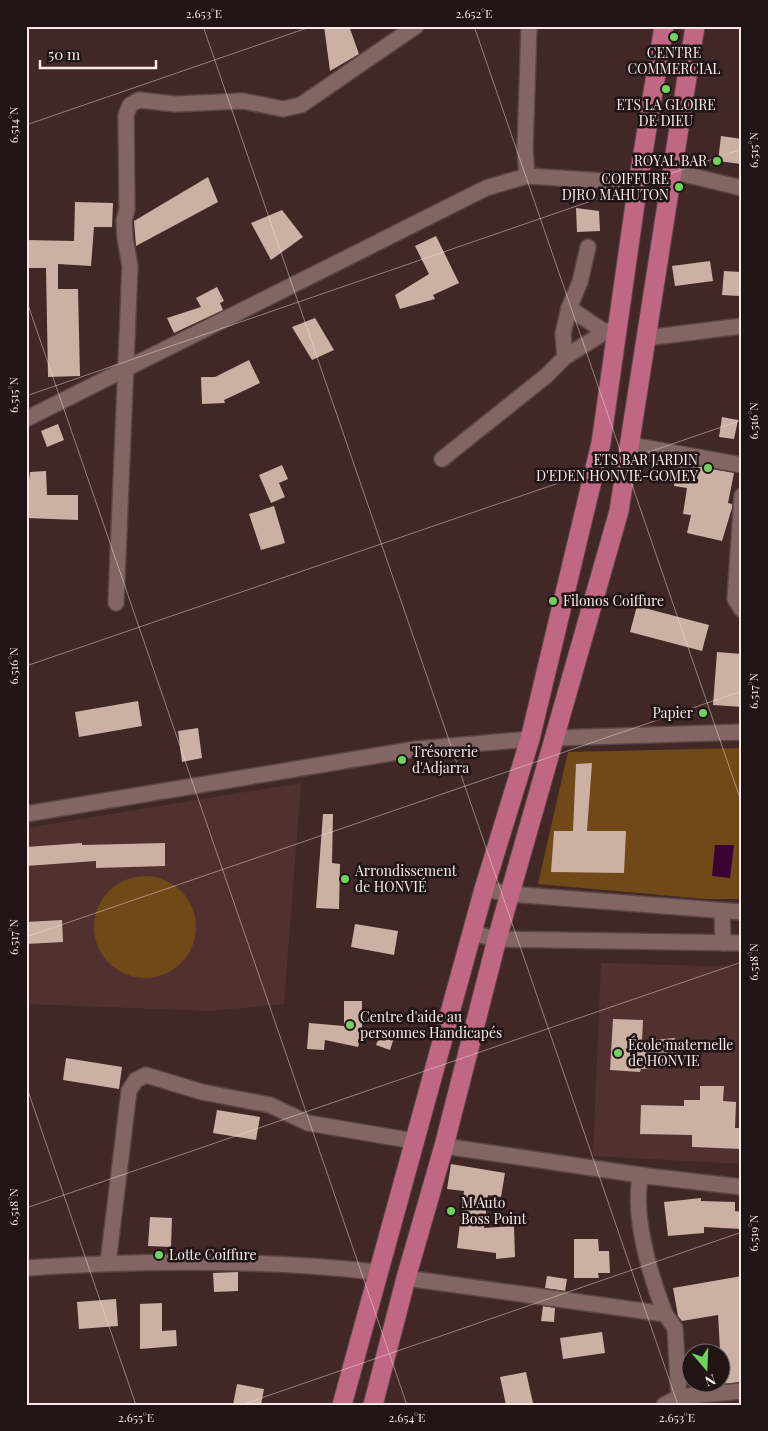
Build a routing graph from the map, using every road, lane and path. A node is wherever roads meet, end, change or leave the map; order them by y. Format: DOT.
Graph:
graph roads {
  1 [pos="416,26"];
  2 [pos="529,26"];
  3 [pos="664,26"];
  4 [pos="695,26"];
  5 [pos="671,171"];
  6 [pos="527,176"];
  7 [pos="638,183"];
  8 [pos="742,188"];
  9 [pos="588,247"];
  10 [pos="568,308"];
  11 [pos="742,326"];
  12 [pos="611,330"];
  13 [pos="646,338"];
  14 [pos="565,356"];
  15 [pos="124,372"];
  16 [pos="26,419"];
  17 [pos="631,445"];
  18 [pos="442,459"];
  19 [pos="742,465"];
  20 [pos="742,496"];
  21 [pos="116,603"];
  22 [pos="742,610"];
  23 [pos="742,732"];
  24 [pos="555,738"];
  25 [pos="530,739"];
  26 [pos="26,814"];
  27 [pos="484,889"];
  28 [pos="510,894"];
  29 [pos="722,912"];
  30 [pos="742,912"];
  31 [pos="472,933"];
  32 [pos="496,939"];
  33 [pos="723,943"];
  34 [pos="742,943"];
  35 [pos="414,1141"];
  36 [pos="444,1146"];
  37 [pos="641,1175"];
  38 [pos="742,1187"];
  39 [pos="108,1263"];
  40 [pos="26,1268"];
  41 [pos="376,1272"];
  42 [pos="406,1278"];
  43 [pos="665,1314"];
  44 [pos="742,1391"];
  45 [pos="688,1399"];
  46 [pos="342,1405"];
  47 [pos="373,1405"];
  48 [pos="664,1405"];
  1 -- 15 [label="street"];
  2 -- 6 [label="street"];
  3 -- 7 [label="main road"];
  4 -- 5 [label="main road"];
  5 -- 8 [label="street"];
  5 -- 13 [label="main road"];
  6 -- 7 [label="street"];
  6 -- 15 [label="street"];
  7 -- 12 [label="main road"];
  9 -- 10 [label="street"];
  10 -- 12 [label="street"];
  10 -- 14 [label="street"];
  11 -- 13 [label="street"];
  12 -- 14 [label="street"];
  12 -- 25 [label="main road"];
  13 -- 17 [label="main road"];
  14 -- 18 [label="street"];
  15 -- 16 [label="street"];
  15 -- 21 [label="street"];
  17 -- 19 [label="street"];
  17 -- 24 [label="main road"];
  20 -- 22 [label="street"];
  23 -- 24 [label="street"];
  24 -- 28 [label="main road"];
  25 -- 26 [label="street"];
  25 -- 27 [label="main road"];
  27 -- 28 [label="street"];
  27 -- 31 [label="main road"];
  28 -- 29 [label="street"];
  28 -- 32 [label="main road"];
  29 -- 30 [label="street"];
  29 -- 33 [label="street"];
  31 -- 32 [label="street"];
  31 -- 35 [label="main road"];
  32 -- 33 [label="street"];
  32 -- 36 [label="main road"];
  33 -- 34 [label="street"];
  35 -- 39 [label="street"];
  35 -- 41 [label="main road"];
  36 -- 37 [label="street"];
  36 -- 42 [label="main road"];
  37 -- 38 [label="street"];
  37 -- 43 [label="street"];
  39 -- 40 [label="street"];
  39 -- 41 [label="street"];
  41 -- 46 [label="main road"];
  42 -- 43 [label="street"];
  42 -- 47 [label="main road"];
  43 -- 45 [label="street"];
  44 -- 45 [label="street"];
  45 -- 48 [label="street"];
}
